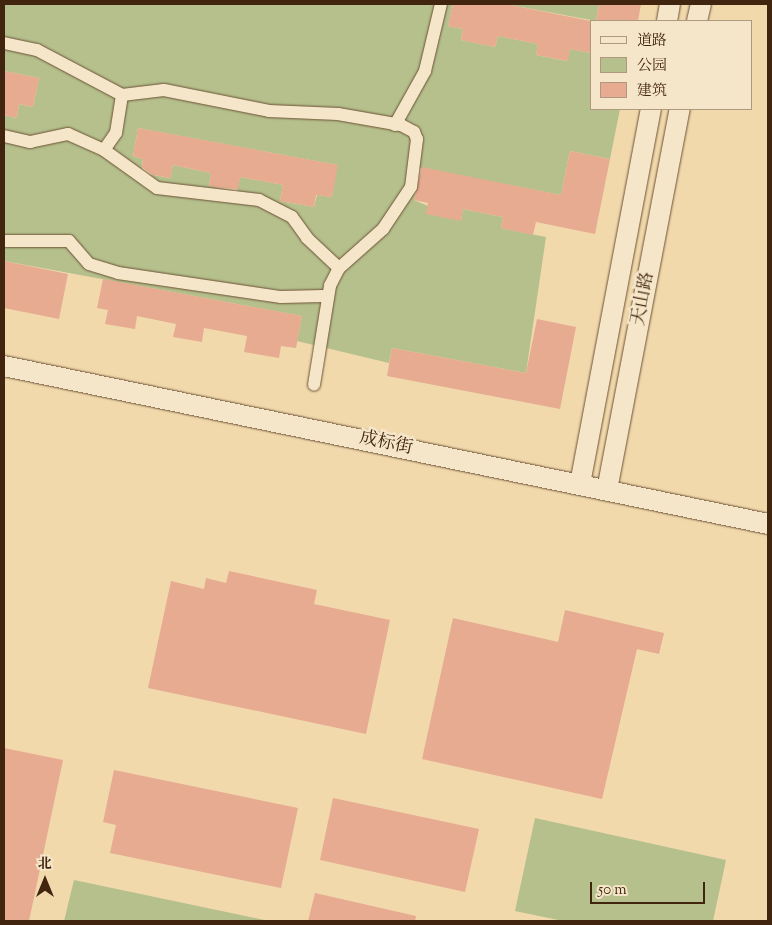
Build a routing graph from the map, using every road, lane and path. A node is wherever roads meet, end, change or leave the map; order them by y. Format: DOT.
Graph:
graph roads {
  1 [pos="441,4"];
  2 [pos="670,4"];
  3 [pos="700,4"];
  4 [pos="667,20"];
  5 [pos="697,20"];
  6 [pos="4,43"];
  7 [pos="122,95"];
  8 [pos="651,110"];
  9 [pos="680,110"];
  10 [pos="396,125"];
  11 [pos="4,136"];
  12 [pos="104,150"];
  13 [pos="4,241"];
  14 [pos="339,268"];
  15 [pos="324,296"];
  16 [pos="4,366"];
  17 [pos="314,385"];
  18 [pos="580,484"];
  19 [pos="607,490"];
  20 [pos="768,524"];
  1 -- 10 [label="street"];
  2 -- 4 [label="street"];
  3 -- 5 [label="street"];
  6 -- 7 [label="street"];
  7 -- 10 [label="street"];
  7 -- 12 [label="street"];
  8 -- 18 [label="street, 天山路"];
  9 -- 19 [label="street, 天山路"];
  10 -- 14 [label="street"];
  11 -- 12 [label="street"];
  12 -- 14 [label="street"];
  13 -- 15 [label="street"];
  14 -- 17 [label="street"];
  16 -- 18 [label="street, 成标街"];
  18 -- 19 [label="street, 成标街"];
  19 -- 20 [label="street, 成标街"];
}
